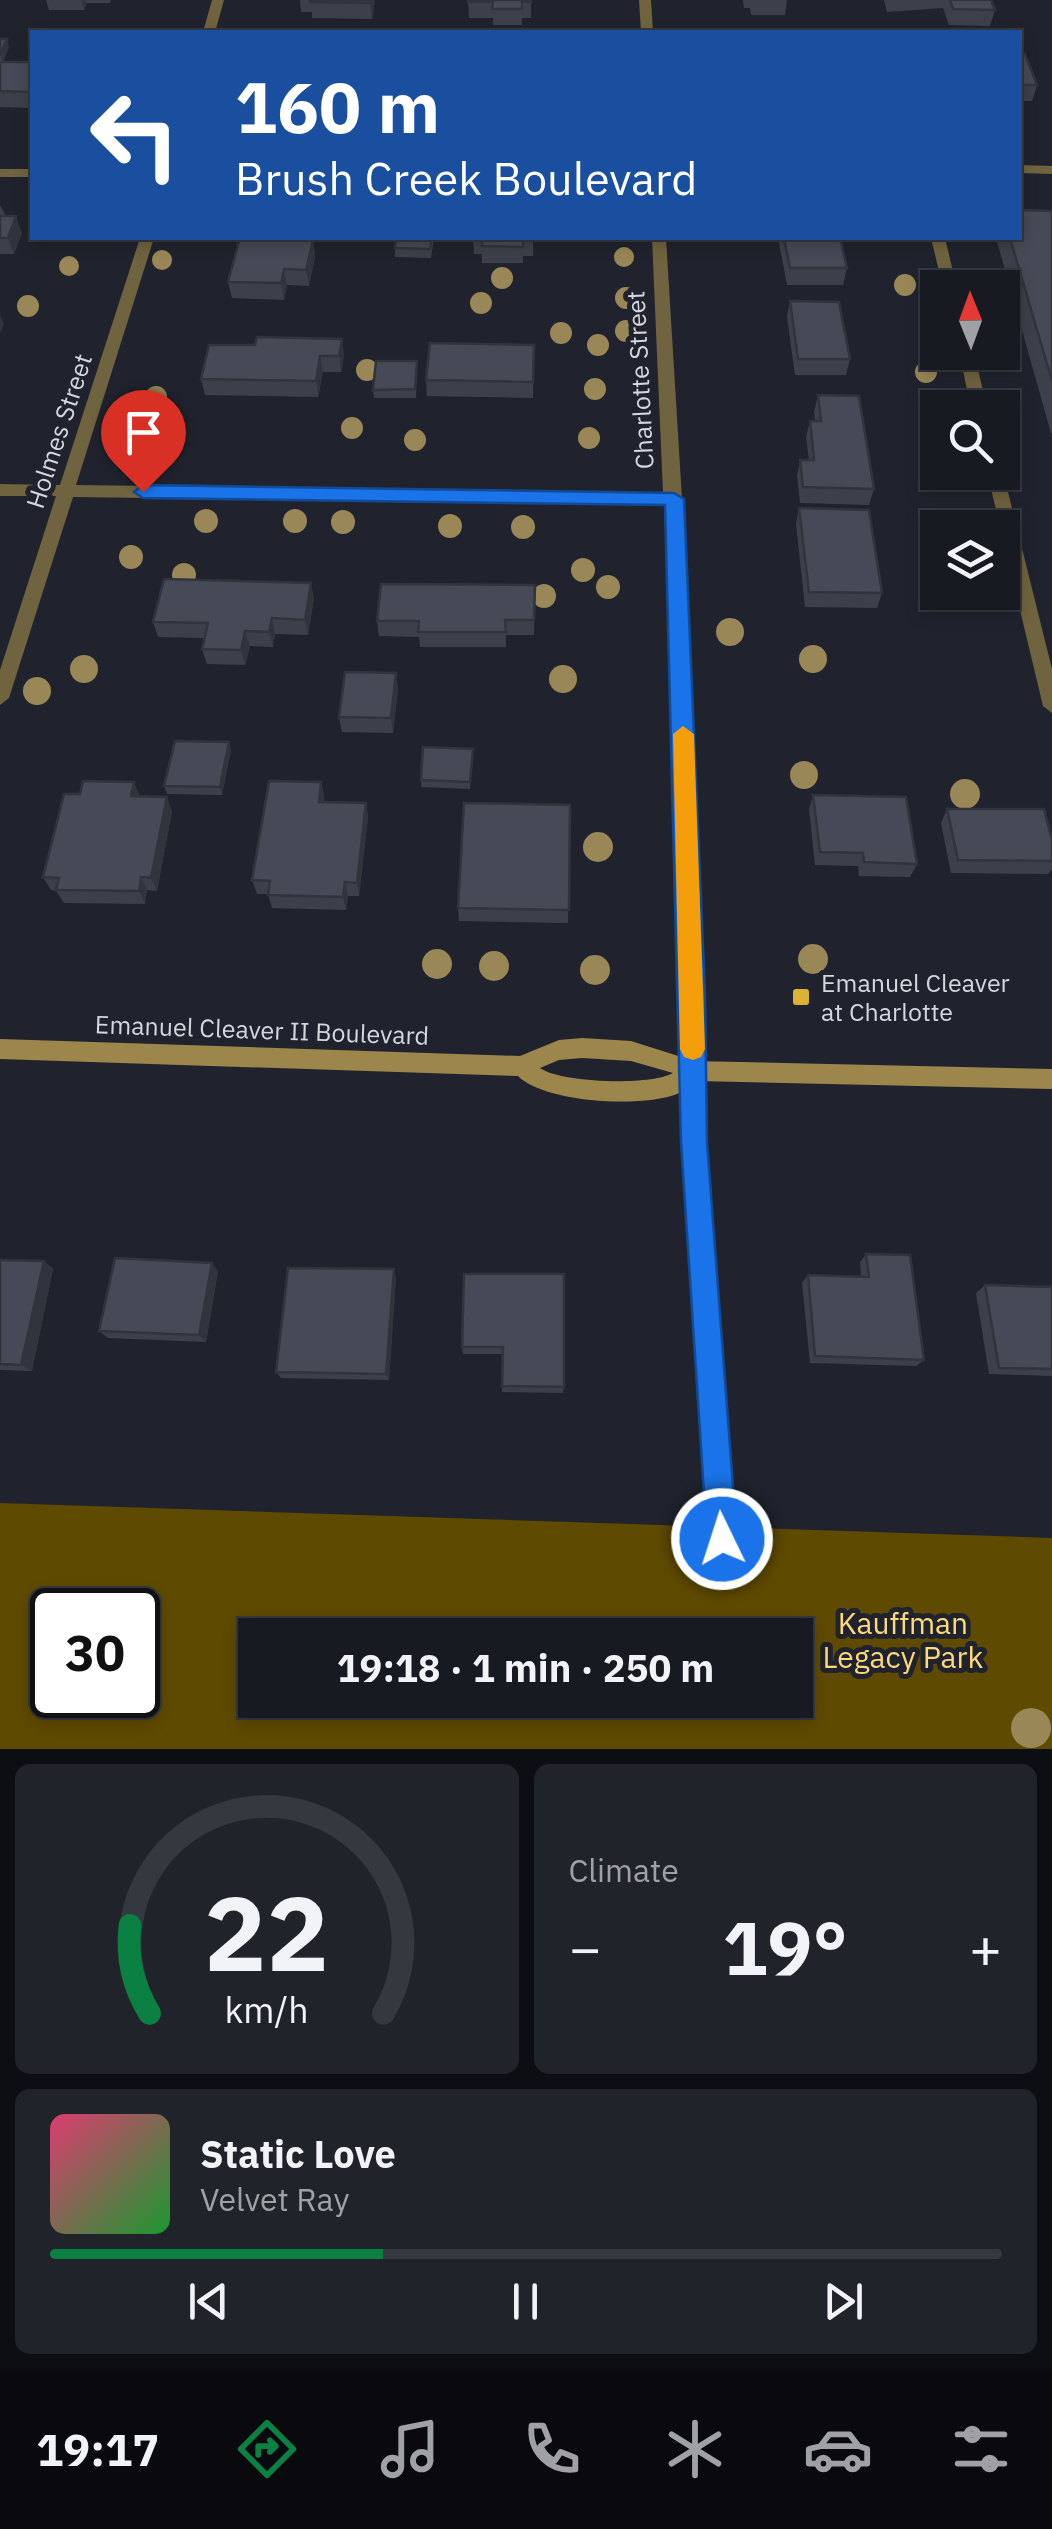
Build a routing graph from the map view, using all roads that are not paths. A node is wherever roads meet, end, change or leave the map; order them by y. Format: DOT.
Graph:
graph roads {
  1 [pos="218,0"];
  2 [pos="645,0"];
  3 [pos="210,30"];
  4 [pos="647,30"];
  5 [pos="1022,170"];
  6 [pos="1052,170"];
  7 [pos="0,173"];
  8 [pos="30,174"];
  9 [pos="147,240"];
  10 [pos="659,240"];
  11 [pos="938,240"];
  12 [pos="946,270"];
  13 [pos="0,490"];
  14 [pos="999,490"];
  15 [pos="67,491"];
  16 [pos="674,499"];
  17 [pos="0,698"];
  18 [pos="1052,706"];
  19 [pos="0,1049"];
  20 [pos="522,1066"];
  21 [pos="693,1071"];
  22 [pos="1052,1079"];
  23 [pos="722,1539"];
  1 -- 3 [label="street"];
  2 -- 4 [label="street"];
  5 -- 6 [label="street"];
  7 -- 8 [label="street"];
  9 -- 15 [label="street, Holmes Street"];
  10 -- 16 [label="street, Charlotte Street"];
  11 -- 12 [label="street"];
  13 -- 15 [label="street"];
  14 -- 18 [label="street"];
  15 -- 16 [label="street"];
  15 -- 17 [label="street, Holmes Street"];
  16 -- 21 [label="street, Charlotte Street"];
  19 -- 20 [label="main road, Emanuel Cleaver II Boulevard"];
  20 -- 21 [label="main road, Emanuel Cleaver II Boulevard"];
  20 -- 21 [label="main road, Emanuel Cleaver II Boulevard"];
  21 -- 22 [label="main road, Emanuel Cleaver II Boulevard"];
  21 -- 23 [label="street, Charlotte Street"];
}
